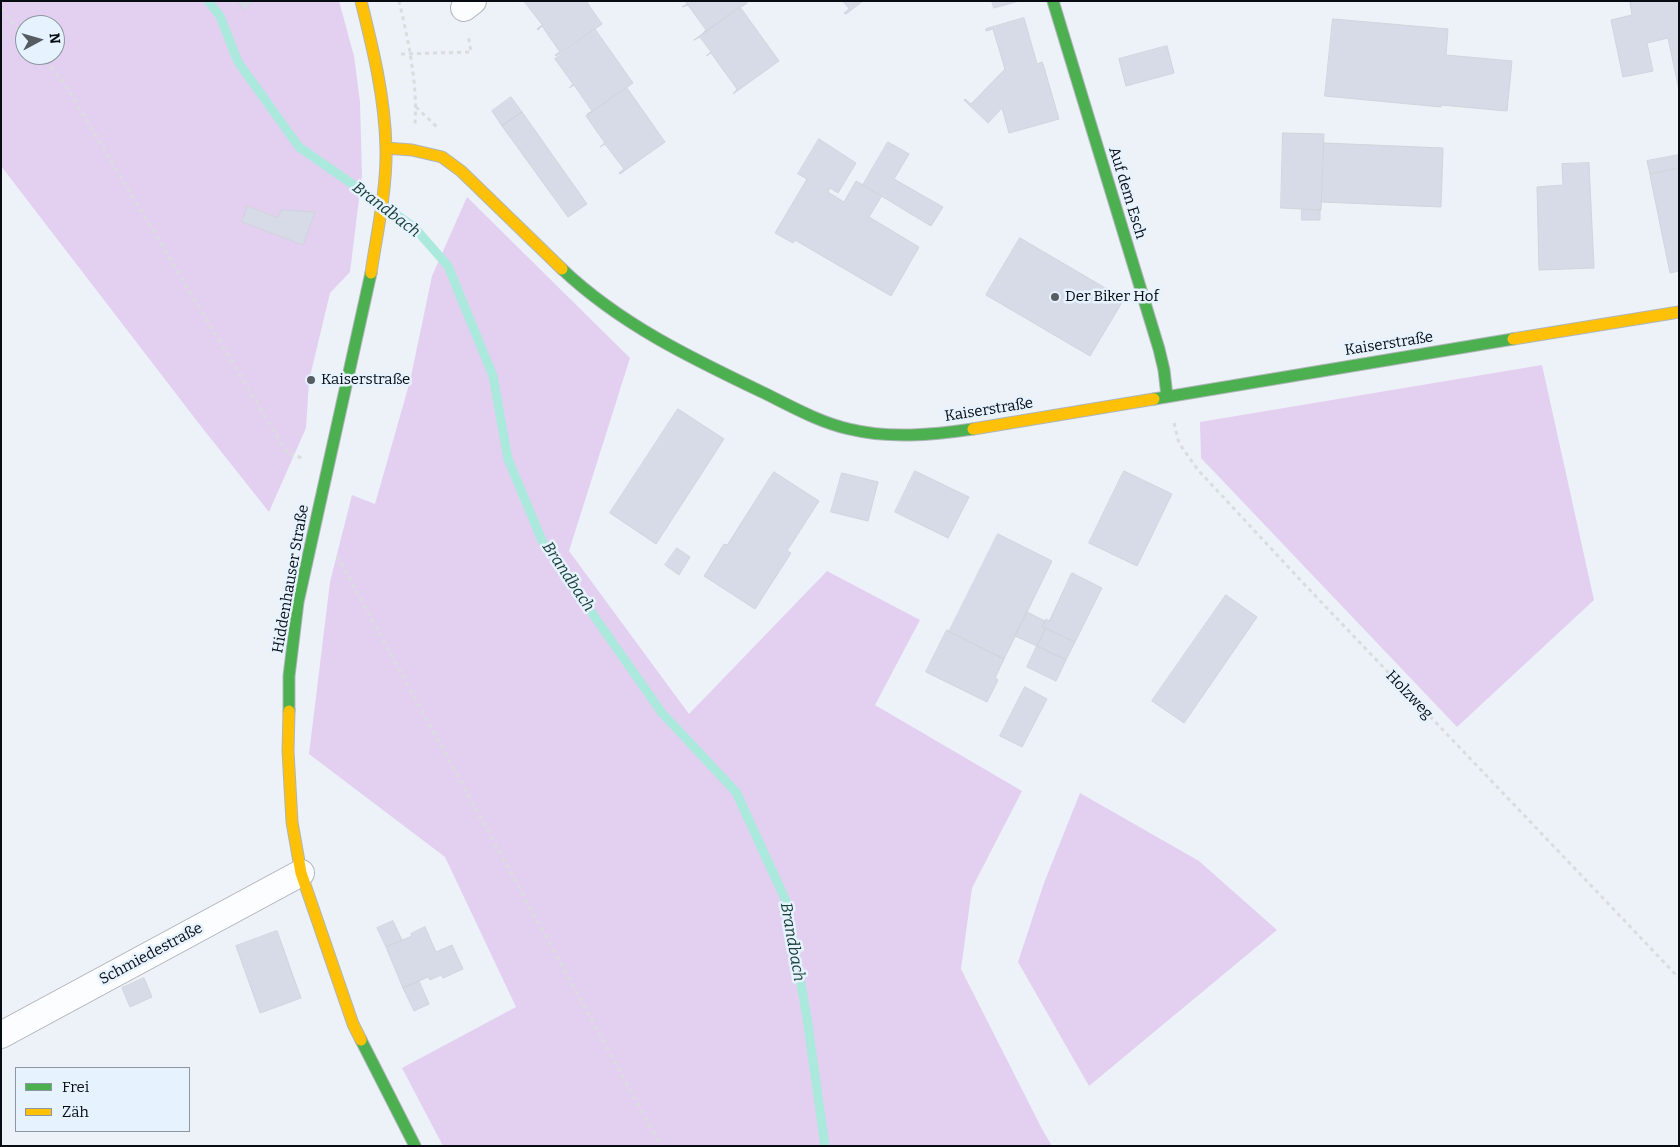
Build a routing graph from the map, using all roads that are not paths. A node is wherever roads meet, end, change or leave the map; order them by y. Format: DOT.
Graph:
graph roads {
  1 [pos="360,1"];
  2 [pos="1053,1"];
  3 [pos="386,148"];
  4 [pos="1679,312"];
  5 [pos="1167,396"];
  6 [pos="301,873"];
  7 [pos="1,1035"];
  8 [pos="415,1146"];
  1 -- 3 [label="street, Hiddenhauser Straße"];
  2 -- 5 [label="street, Auf dem Esch"];
  3 -- 5 [label="street, Kaiserstraße"];
  3 -- 6 [label="street, Hiddenhauser Straße"];
  4 -- 5 [label="street, Kaiserstraße"];
  6 -- 7 [label="street, Schmiedestraße"];
  6 -- 8 [label="street, Hiddenhauser Straße"];
}
